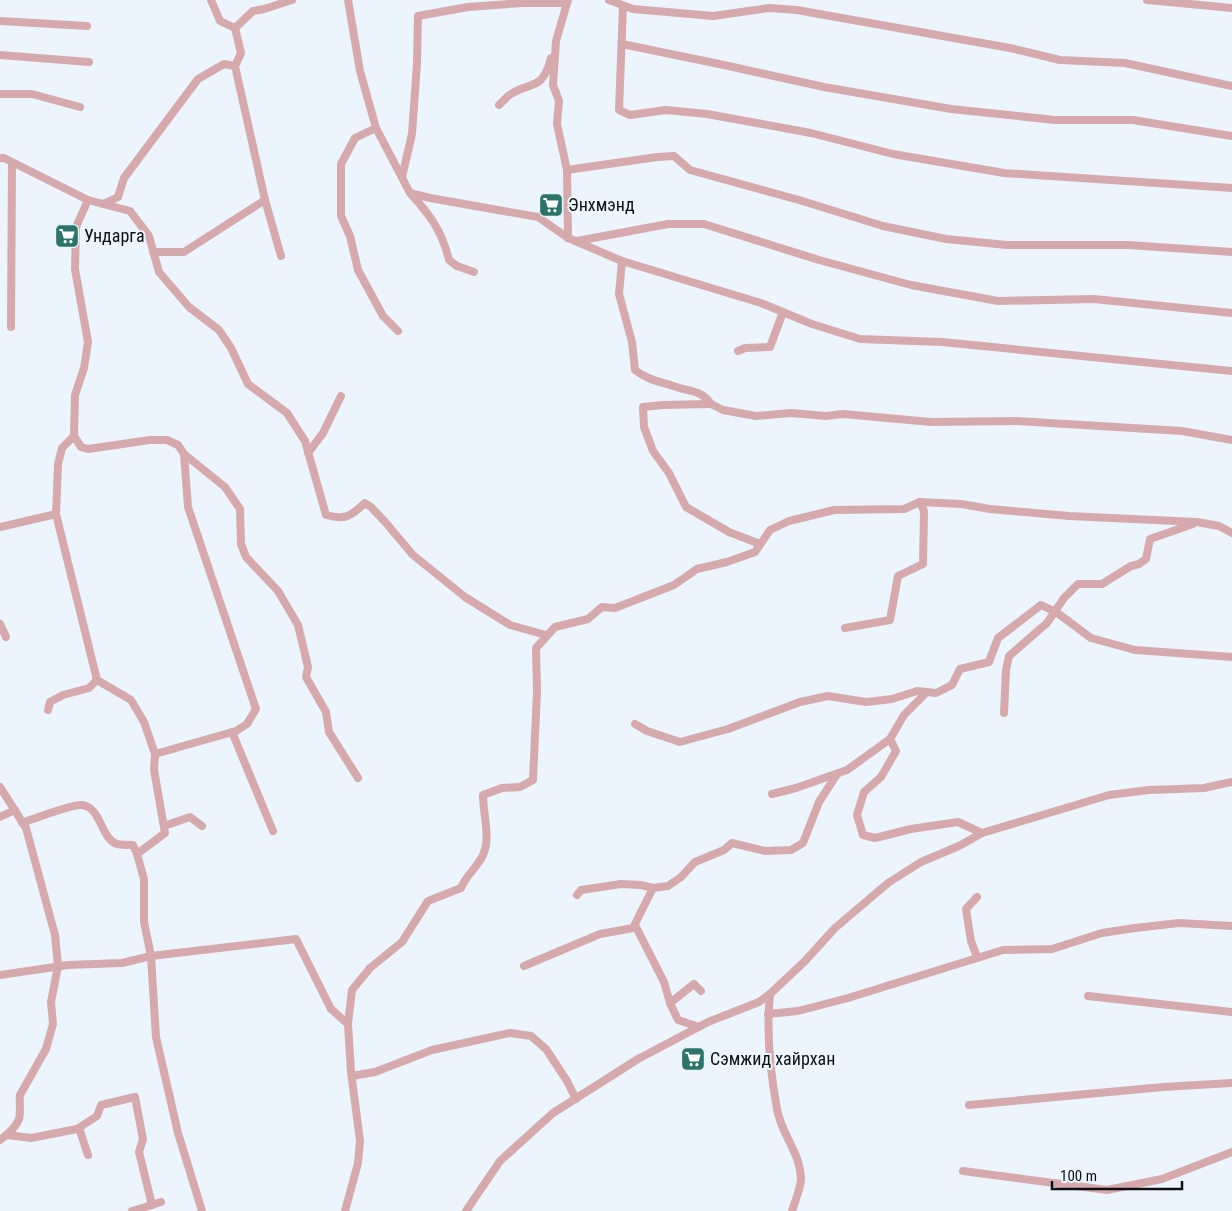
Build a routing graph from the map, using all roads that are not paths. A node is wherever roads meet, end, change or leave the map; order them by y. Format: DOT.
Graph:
graph roads {
  1 [pos="211,0"];
  2 [pos="292,0"];
  3 [pos="348,0"];
  4 [pos="609,0"];
  5 [pos="1147,0"];
  6 [pos="568,2"];
  7 [pos="623,6"];
  8 [pos="1232,8"];
  9 [pos="0,21"];
  10 [pos="87,26"];
  11 [pos="235,28"];
  12 [pos="556,41"];
  13 [pos="622,44"];
  14 [pos="0,55"];
  15 [pos="89,62"];
  16 [pos="236,66"];
  17 [pos="1232,86"];
  18 [pos="0,94"];
  19 [pos="499,105"];
  20 [pos="80,106"];
  21 [pos="376,128"];
  22 [pos="1232,136"];
  23 [pos="0,158"];
  24 [pos="12,162"];
  25 [pos="567,170"];
  26 [pos="402,177"];
  27 [pos="1232,188"];
  28 [pos="410,193"];
  29 [pos="88,200"];
  30 [pos="266,200"];
  31 [pos="102,204"];
  32 [pos="568,238"];
  33 [pos="577,241"];
  34 [pos="153,252"];
  35 [pos="1232,252"];
  36 [pos="281,256"];
  37 [pos="622,260"];
  38 [pos="474,272"];
  39 [pos="782,312"];
  40 [pos="1232,313"];
  41 [pos="11,327"];
  42 [pos="398,331"];
  43 [pos="738,351"];
  44 [pos="1232,372"];
  45 [pos="341,396"];
  46 [pos="711,404"];
  47 [pos="74,436"];
  48 [pos="1232,440"];
  49 [pos="308,453"];
  50 [pos="184,454"];
  51 [pos="920,502"];
  52 [pos="56,514"];
  53 [pos="1197,522"];
  54 [pos="0,527"];
  55 [pos="1232,533"];
  56 [pos="760,544"];
  57 [pos="1056,612"];
  58 [pos="0,624"];
  59 [pos="845,628"];
  60 [pos="546,635"];
  61 [pos="6,637"];
  62 [pos="1232,656"];
  63 [pos="97,680"];
  64 [pos="927,692"];
  65 [pos="48,710"];
  66 [pos="1004,713"];
  67 [pos="635,724"];
  68 [pos="232,732"];
  69 [pos="890,739"];
  70 [pos="155,754"];
  71 [pos="837,774"];
  72 [pos="358,778"];
  73 [pos="1232,782"];
  74 [pos="0,788"];
  75 [pos="772,794"];
  76 [pos="15,810"];
  77 [pos="0,817"];
  78 [pos="22,823"];
  79 [pos="164,826"];
  80 [pos="202,826"];
  81 [pos="274,831"];
  82 [pos="982,834"];
  83 [pos="137,854"];
  84 [pos="653,888"];
  85 [pos="577,895"];
  86 [pos="977,897"];
  87 [pos="635,925"];
  88 [pos="1232,926"];
  89 [pos="151,956"];
  90 [pos="977,958"];
  91 [pos="58,966"];
  92 [pos="524,966"];
  93 [pos="0,975"];
  94 [pos="701,991"];
  95 [pos="770,994"];
  96 [pos="1088,996"];
  97 [pos="670,1003"];
  98 [pos="1232,1012"];
  99 [pos="768,1014"];
  100 [pos="348,1024"];
  101 [pos="699,1027"];
  102 [pos="352,1076"];
  103 [pos="1232,1083"];
  104 [pos="576,1099"];
  105 [pos="969,1105"];
  106 [pos="79,1128"];
  107 [pos="3,1137"];
  108 [pos="1232,1152"];
  109 [pos="88,1155"];
  110 [pos="962,1171"];
  111 [pos="161,1202"];
  112 [pos="152,1205"];
  113 [pos="132,1211"];
  114 [pos="202,1211"];
  115 [pos="345,1211"];
  116 [pos="466,1211"];
  117 [pos="792,1211"];
  1 -- 11 [label="street"];
  2 -- 11 [label="street"];
  3 -- 21 [label="street"];
  4 -- 7 [label="street"];
  5 -- 8 [label="street"];
  6 -- 12 [label="street"];
  6 -- 26 [label="street"];
  7 -- 13 [label="street"];
  7 -- 17 [label="street"];
  9 -- 10 [label="street"];
  11 -- 16 [label="street"];
  12 -- 19 [label="street"];
  12 -- 25 [label="street"];
  13 -- 22 [label="street"];
  13 -- 27 [label="street"];
  14 -- 15 [label="street"];
  16 -- 30 [label="street"];
  16 -- 31 [label="street"];
  18 -- 20 [label="street"];
  21 -- 26 [label="street"];
  21 -- 42 [label="street"];
  23 -- 24 [label="street"];
  24 -- 29 [label="street"];
  24 -- 41 [label="street"];
  25 -- 32 [label="street"];
  25 -- 35 [label="street"];
  26 -- 28 [label="street"];
  28 -- 32 [label="street"];
  28 -- 38 [label="street"];
  29 -- 31 [label="street"];
  29 -- 47 [label="street"];
  30 -- 34 [label="street"];
  30 -- 36 [label="street"];
  31 -- 34 [label="street"];
  32 -- 33 [label="street"];
  33 -- 37 [label="street"];
  33 -- 40 [label="street"];
  34 -- 49 [label="street"];
  37 -- 39 [label="street"];
  37 -- 46 [label="street"];
  39 -- 43 [label="street"];
  39 -- 44 [label="street"];
  45 -- 49 [label="street"];
  46 -- 48 [label="street"];
  46 -- 56 [label="street"];
  47 -- 50 [label="street"];
  47 -- 52 [label="street"];
  49 -- 60 [label="street"];
  50 -- 68 [label="street"];
  50 -- 72 [label="street"];
  51 -- 53 [label="street"];
  51 -- 56 [label="street"];
  51 -- 59 [label="street"];
  52 -- 54 [label="street"];
  52 -- 63 [label="street"];
  53 -- 55 [label="street"];
  53 -- 57 [label="street"];
  56 -- 60 [label="street"];
  57 -- 62 [label="street"];
  57 -- 64 [label="street"];
  57 -- 66 [label="street"];
  58 -- 61 [label="street"];
  60 -- 100 [label="street"];
  63 -- 65 [label="street"];
  63 -- 70 [label="street"];
  64 -- 67 [label="street"];
  64 -- 69 [label="street"];
  68 -- 70 [label="street"];
  68 -- 81 [label="street"];
  69 -- 71 [label="street"];
  69 -- 82 [label="street"];
  70 -- 79 [label="street"];
  71 -- 75 [label="street"];
  71 -- 84 [label="street"];
  73 -- 82 [label="street"];
  74 -- 76 [label="street"];
  76 -- 77 [label="street"];
  76 -- 78 [label="street"];
  78 -- 83 [label="street"];
  78 -- 91 [label="street"];
  79 -- 80 [label="street"];
  79 -- 83 [label="street"];
  82 -- 95 [label="street"];
  83 -- 89 [label="street"];
  84 -- 85 [label="street"];
  84 -- 87 [label="street"];
  86 -- 90 [label="street"];
  87 -- 92 [label="street"];
  87 -- 97 [label="street"];
  88 -- 90 [label="street"];
  89 -- 91 [label="street"];
  89 -- 100 [label="street"];
  89 -- 114 [label="street"];
  90 -- 99 [label="street"];
  91 -- 93 [label="street"];
  91 -- 107 [label="street"];
  94 -- 97 [label="street"];
  95 -- 99 [label="street"];
  95 -- 101 [label="street"];
  96 -- 98 [label="street"];
  97 -- 101 [label="street"];
  99 -- 117 [label="street"];
  100 -- 102 [label="street"];
  101 -- 104 [label="street"];
  102 -- 104 [label="street"];
  102 -- 115 [label="street"];
  103 -- 105 [label="street"];
  104 -- 116 [label="street"];
  106 -- 107 [label="street"];
  106 -- 109 [label="street"];
  106 -- 112 [label="street"];
  108 -- 110 [label="street"];
  111 -- 112 [label="street"];
  112 -- 113 [label="street"];
}
